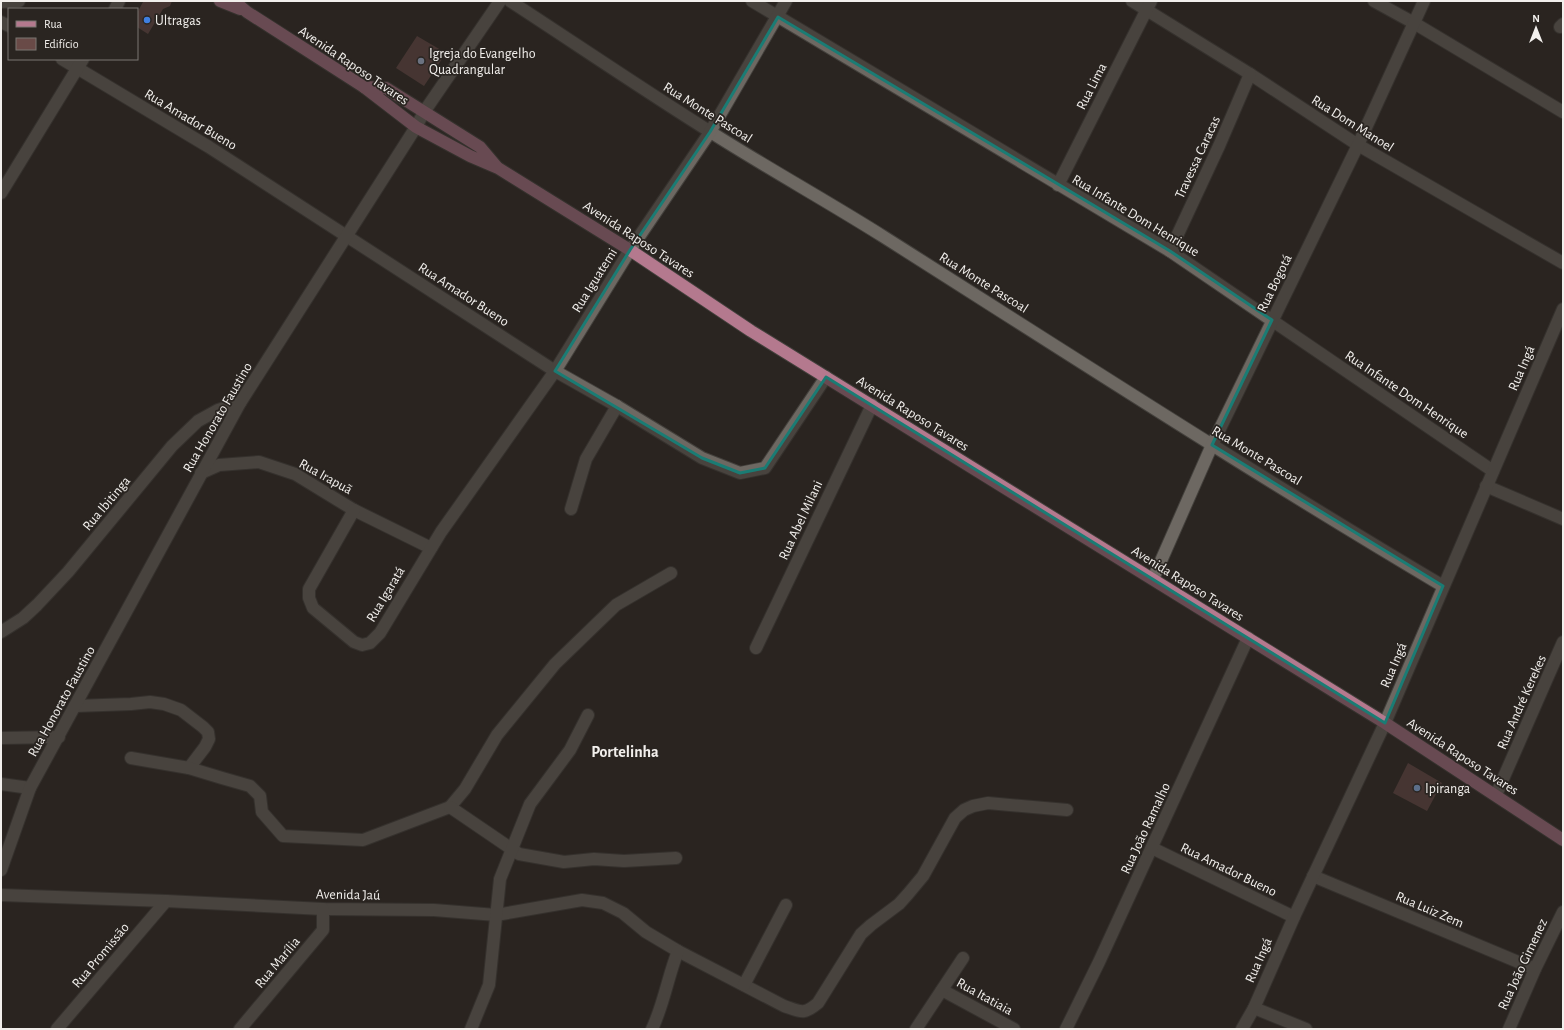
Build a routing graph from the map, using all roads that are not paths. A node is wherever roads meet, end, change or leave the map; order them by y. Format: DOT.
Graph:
graph roads {
  1 [pos="19,1"];
  2 [pos="220,1"];
  3 [pos="234,1"];
  4 [pos="500,1"];
  5 [pos="510,1"];
  6 [pos="752,1"];
  7 [pos="786,1"];
  8 [pos="1132,1"];
  9 [pos="1374,1"];
  10 [pos="1424,1"];
  11 [pos="1,2"];
  12 [pos="1149,5"];
  13 [pos="247,12"];
  14 [pos="778,17"];
  15 [pos="1414,23"];
  16 [pos="66,60"];
  17 [pos="81,64"];
  18 [pos="1250,74"];
  19 [pos="364,87"];
  20 [pos="424,112"];
  21 [pos="1563,112"];
  22 [pos="416,127"];
  23 [pos="710,132"];
  24 [pos="1358,145"];
  25 [pos="498,168"];
  26 [pos="1058,185"];
  27 [pos="1,193"];
  28 [pos="348,236"];
  29 [pos="630,250"];
  30 [pos="1170,251"];
  31 [pos="1563,263"];
  32 [pos="1563,309"];
  33 [pos="1272,320"];
  34 [pos="556,370"];
  35 [pos="826,377"];
  36 [pos="240,404"];
  37 [pos="872,405"];
  38 [pos="617,406"];
  39 [pos="1212,445"];
  40 [pos="1493,471"];
  41 [pos="201,473"];
  42 [pos="1486,486"];
  43 [pos="571,509"];
  44 [pos="354,510"];
  45 [pos="1563,519"];
  46 [pos="430,548"];
  47 [pos="671,573"];
  48 [pos="1153,580"];
  49 [pos="1443,586"];
  50 [pos="1,632"];
  51 [pos="1248,638"];
  52 [pos="1563,642"];
  53 [pos="756,648"];
  54 [pos="75,706"];
  55 [pos="588,715"];
  56 [pos="1385,723"];
  57 [pos="59,737"];
  58 [pos="1,738"];
  59 [pos="131,758"];
  60 [pos="189,768"];
  61 [pos="1,784"];
  62 [pos="30,788"];
  63 [pos="1496,795"];
  64 [pos="450,807"];
  65 [pos="1066,810"];
  66 [pos="1563,840"];
  67 [pos="1152,848"];
  68 [pos="512,849"];
  69 [pos="676,858"];
  70 [pos="1,870"];
  71 [pos="1313,876"];
  72 [pos="1,895"];
  73 [pos="166,901"];
  74 [pos="786,905"];
  75 [pos="323,909"];
  76 [pos="1563,912"];
  77 [pos="496,915"];
  78 [pos="1294,917"];
  79 [pos="678,951"];
  80 [pos="963,958"];
  81 [pos="1535,969"];
  82 [pos="744,985"];
  83 [pos="942,990"];
  84 [pos="1254,1008"];
  85 [pos="57,1029"];
  86 [pos="240,1029"];
  87 [pos="471,1029"];
  88 [pos="652,1029"];
  89 [pos="916,1029"];
  90 [pos="1014,1029"];
  91 [pos="1066,1029"];
  92 [pos="1242,1029"];
  93 [pos="1306,1029"];
  94 [pos="1509,1029"];
  1 -- 11 [label="street"];
  2 -- 13 [label="main road, Avenida Raposo Tavares"];
  3 -- 13 [label="main road, Avenida Raposo Tavares"];
  4 -- 20 [label="street, Rua Honorato Faustino"];
  5 -- 23 [label="street, Rua Monte Pascoal"];
  6 -- 14 [label="street, Rua Infante Dom Henrique"];
  7 -- 14 [label="street, Rua Iguatemi"];
  8 -- 12 [label="street, Rua Dom Manoel"];
  9 -- 15 [label="street"];
  10 -- 15 [label="street, Rua Bogotá"];
  12 -- 18 [label="street, Rua Dom Manoel"];
  12 -- 26 [label="street, Rua Lima"];
  13 -- 19 [label="main road, Avenida Raposo Tavares"];
  14 -- 23 [label="street, Rua Iguatemi"];
  14 -- 26 [label="street, Rua Infante Dom Henrique"];
  15 -- 21 [label="street"];
  15 -- 24 [label="street, Rua Bogotá"];
  16 -- 17 [label="street, Rua Amador Bueno"];
  17 -- 27 [label="street"];
  17 -- 28 [label="street, Rua Amador Bueno"];
  18 -- 24 [label="street, Rua Dom Manoel"];
  18 -- 30 [label="street, Travessa Caracas"];
  19 -- 20 [label="main road"];
  19 -- 22 [label="main road, Avenida Raposo Tavares"];
  20 -- 22 [label="street, Rua Honorato Faustino"];
  20 -- 25 [label="main road"];
  22 -- 25 [label="main road, Avenida Raposo Tavares"];
  22 -- 28 [label="street, Rua Honorato Faustino"];
  23 -- 29 [label="street, Rua Iguatemi"];
  23 -- 39 [label="street, Rua Monte Pascoal"];
  24 -- 31 [label="street, Rua Dom Manoel"];
  24 -- 33 [label="street, Rua Bogotá"];
  25 -- 29 [label="main road, Avenida Raposo Tavares"];
  26 -- 30 [label="street, Rua Infante Dom Henrique"];
  28 -- 34 [label="street, Rua Amador Bueno"];
  28 -- 36 [label="street, Rua Honorato Faustino"];
  29 -- 34 [label="street, Rua Iguatemi"];
  29 -- 35 [label="main road, Avenida Raposo Tavares"];
  30 -- 33 [label="street, Rua Infante Dom Henrique"];
  32 -- 40 [label="street, Rua Ingá"];
  33 -- 39 [label="street, Rua Bogotá"];
  33 -- 40 [label="street, Rua Infante Dom Henrique"];
  34 -- 38 [label="street, Rua Amador Bueno"];
  34 -- 46 [label="street, Rua Iguatemi"];
  35 -- 37 [label="main road, Avenida Raposo Tavares"];
  35 -- 38 [label="street, Rua Amador Bueno"];
  36 -- 41 [label="street, Rua Honorato Faustino"];
  36 -- 50 [label="street, Rua Ibitinga"];
  37 -- 48 [label="main road, Avenida Raposo Tavares"];
  37 -- 53 [label="street, Rua Abel Milani"];
  38 -- 43 [label="street"];
  39 -- 48 [label="street, Rua Bogotá"];
  39 -- 49 [label="street, Rua Monte Pascoal"];
  40 -- 42 [label="street, Rua Ingá"];
  41 -- 44 [label="street, Rua Irapuã"];
  41 -- 54 [label="street, Rua Honorato Faustino"];
  42 -- 45 [label="street"];
  42 -- 49 [label="street, Rua Ingá"];
  44 -- 46 [label="street, Rua Irapuã"];
  44 -- 46 [label="street, Rua Igaratá"];
  47 -- 64 [label="street"];
  48 -- 51 [label="main road, Avenida Raposo Tavares"];
  49 -- 56 [label="street, Rua Ingá"];
  51 -- 56 [label="main road, Avenida Raposo Tavares"];
  51 -- 67 [label="street, Rua João Ramalho"];
  52 -- 63 [label="street, Rua André Kerekes"];
  54 -- 57 [label="street, Rua Honorato Faustino"];
  54 -- 60 [label="street"];
  55 -- 68 [label="street"];
  56 -- 63 [label="main road, Avenida Raposo Tavares"];
  56 -- 71 [label="street, Rua Ingá"];
  57 -- 58 [label="street"];
  57 -- 62 [label="street, Rua Honorato Faustino"];
  59 -- 60 [label="street"];
  60 -- 64 [label="street"];
  61 -- 62 [label="street"];
  62 -- 70 [label="street, Rua Honorato Faustino"];
  63 -- 66 [label="main road, Avenida Raposo Tavares"];
  64 -- 68 [label="street"];
  65 -- 82 [label="street, Avenida Jaú"];
  67 -- 78 [label="street, Rua Amador Bueno"];
  67 -- 91 [label="street, Rua João Ramalho"];
  68 -- 69 [label="street"];
  68 -- 77 [label="street"];
  71 -- 78 [label="street, Rua Ingá"];
  71 -- 81 [label="street, Rua Luiz Zem"];
  72 -- 73 [label="street, Avenida Jaú"];
  73 -- 75 [label="street, Avenida Jaú"];
  73 -- 85 [label="street, Rua Promissão"];
  74 -- 82 [label="street"];
  75 -- 77 [label="street, Avenida Jaú"];
  75 -- 86 [label="street, Rua Marília"];
  76 -- 81 [label="street, Rua João Gimenez"];
  77 -- 79 [label="street, Avenida Jaú"];
  77 -- 87 [label="street"];
  78 -- 84 [label="street, Rua Ingá"];
  79 -- 82 [label="street, Avenida Jaú"];
  79 -- 88 [label="street"];
  80 -- 83 [label="street"];
  81 -- 94 [label="street, Rua João Gimenez"];
  83 -- 89 [label="street"];
  83 -- 90 [label="street, Rua Itatiaia"];
  84 -- 92 [label="street, Rua Ingá"];
  84 -- 93 [label="street"];
}
